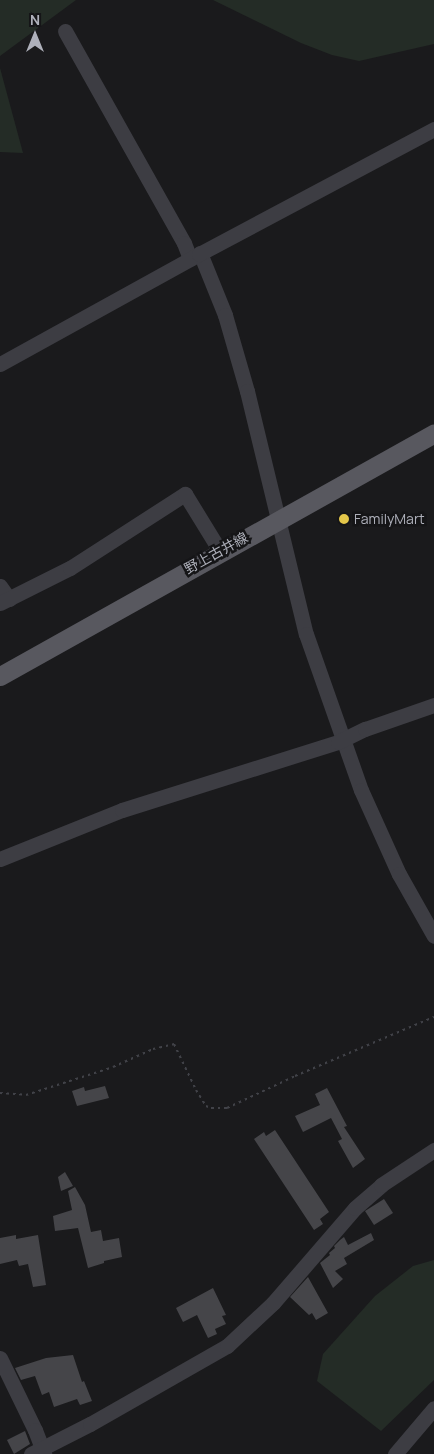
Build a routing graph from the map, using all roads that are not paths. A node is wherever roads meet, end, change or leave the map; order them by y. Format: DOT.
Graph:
graph roads {
  1 [pos="65,31"];
  2 [pos="434,129"];
  3 [pos="195,256"];
  4 [pos="0,364"];
  5 [pos="434,433"];
  6 [pos="278,519"];
  7 [pos="220,551"];
  8 [pos="0,586"];
  9 [pos="4,601"];
  10 [pos="0,676"];
  11 [pos="434,705"];
  12 [pos="344,739"];
  13 [pos="0,859"];
  14 [pos="434,936"];
  15 [pos="434,1150"];
  16 [pos="0,1358"];
  17 [pos="434,1408"];
  18 [pos="39,1452"];
  19 [pos="395,1454"];
  1 -- 3 [label="street"];
  2 -- 3 [label="street"];
  3 -- 4 [label="street"];
  3 -- 6 [label="street"];
  5 -- 6 [label="main road, 野上古井線"];
  6 -- 7 [label="main road, 野上古井線"];
  6 -- 12 [label="street"];
  7 -- 9 [label="street"];
  7 -- 10 [label="main road, 野上古井線"];
  8 -- 9 [label="street"];
  11 -- 12 [label="street"];
  12 -- 13 [label="street"];
  12 -- 14 [label="street"];
  15 -- 18 [label="street"];
  16 -- 18 [label="street"];
  17 -- 19 [label="street"];
}
